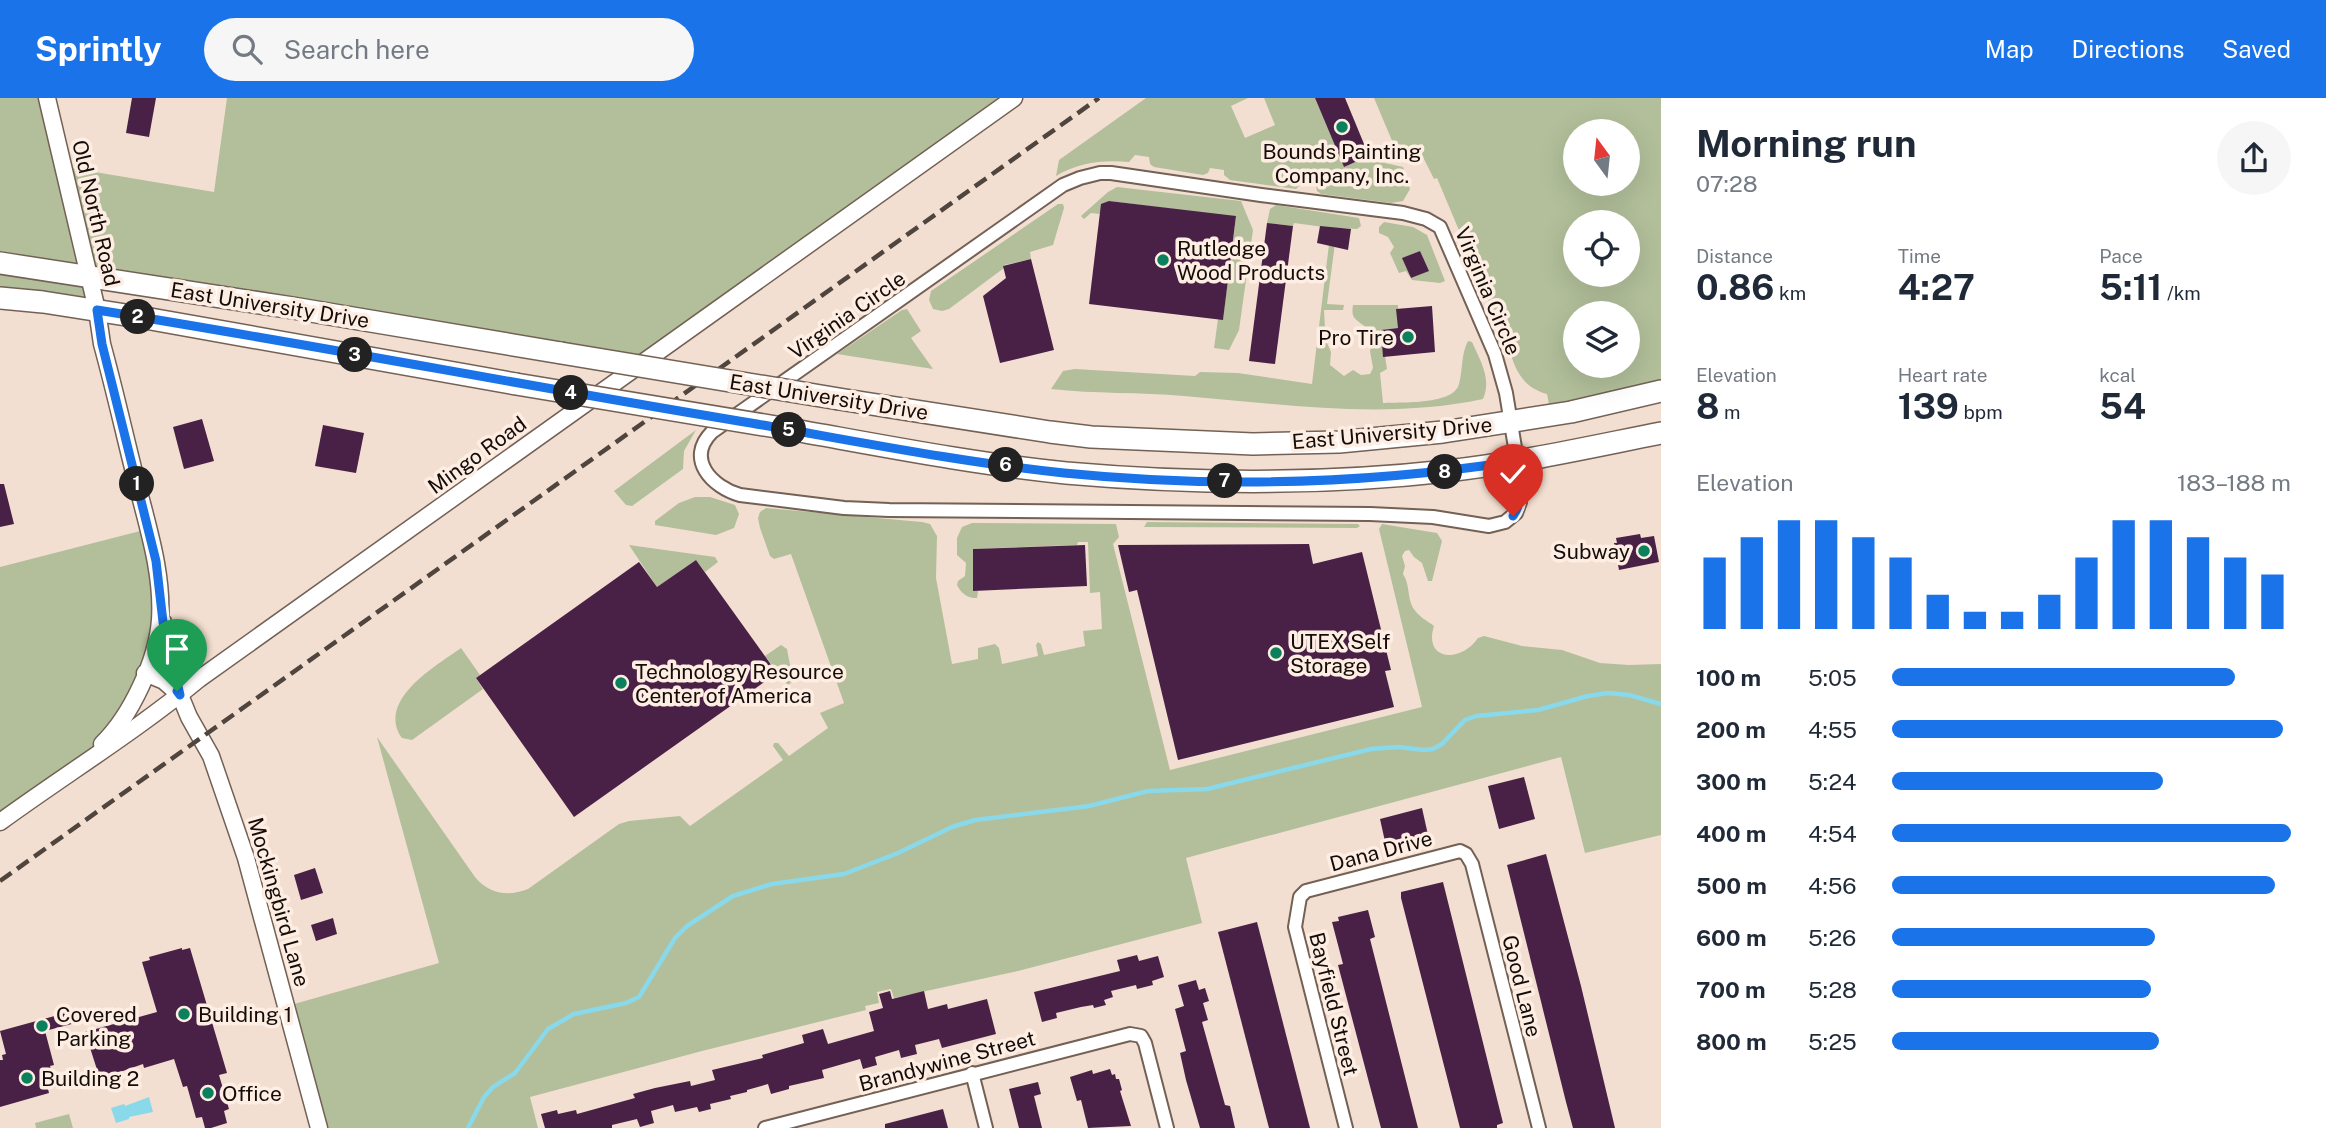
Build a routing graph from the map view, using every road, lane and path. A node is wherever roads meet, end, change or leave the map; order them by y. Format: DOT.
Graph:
graph roads {
  1 [pos="47,98"];
  2 [pos="1014,98"];
  3 [pos="0,263"];
  4 [pos="89,276"];
  5 [pos="0,298"];
  6 [pos="97,310"];
  7 [pos="1661,391"];
  8 [pos="1510,422"];
  9 [pos="1661,433"];
  10 [pos="1517,461"];
  11 [pos="160,600"];
  12 [pos="145,673"];
  13 [pos="180,695"];
  14 [pos="76,767"];
  15 [pos="0,822"];
  16 [pos="1466,854"];
  17 [pos="1306,891"];
  18 [pos="972,1073"];
  19 [pos="807,1123"];
  20 [pos="319,1128"];
  21 [pos="765,1128"];
  22 [pos="986,1128"];
  23 [pos="1167,1128"];
  24 [pos="1346,1128"];
  25 [pos="1539,1128"];
  1 -- 4 [label="street, Old North Road"];
  2 -- 13 [label="street, Mingo Road"];
  3 -- 4 [label="main road, East University Drive"];
  4 -- 6 [label="street, Old North Road"];
  4 -- 8 [label="main road, East University Drive, bridge"];
  5 -- 6 [label="main road, East University Drive"];
  6 -- 10 [label="main road, East University Drive, bridge"];
  6 -- 11 [label="street, Old North Road"];
  7 -- 8 [label="main road, East University Drive"];
  8 -- 10 [label="street, Virginia Circle"];
  8 -- 10 [label="street, Virginia Circle"];
  9 -- 10 [label="main road, East University Drive"];
  11 -- 12 [label="street, Old North Road"];
  11 -- 13 [label="street, Mockingbird Lane"];
  12 -- 13 [label="street"];
  12 -- 14 [label="street, Old North Road"];
  13 -- 14 [label="street, Mingo Road"];
  13 -- 20 [label="street, Mockingbird Lane"];
  14 -- 15 [label="street, Mingo Road"];
  16 -- 17 [label="street, Dana Drive"];
  16 -- 25 [label="street, Good Lane"];
  17 -- 24 [label="street, Bayfield Street"];
  18 -- 19 [label="street, Brandywine Street"];
  18 -- 22 [label="street"];
  18 -- 23 [label="street, Brandywine Street"];
  19 -- 21 [label="street, Brandywine Street"];
}
